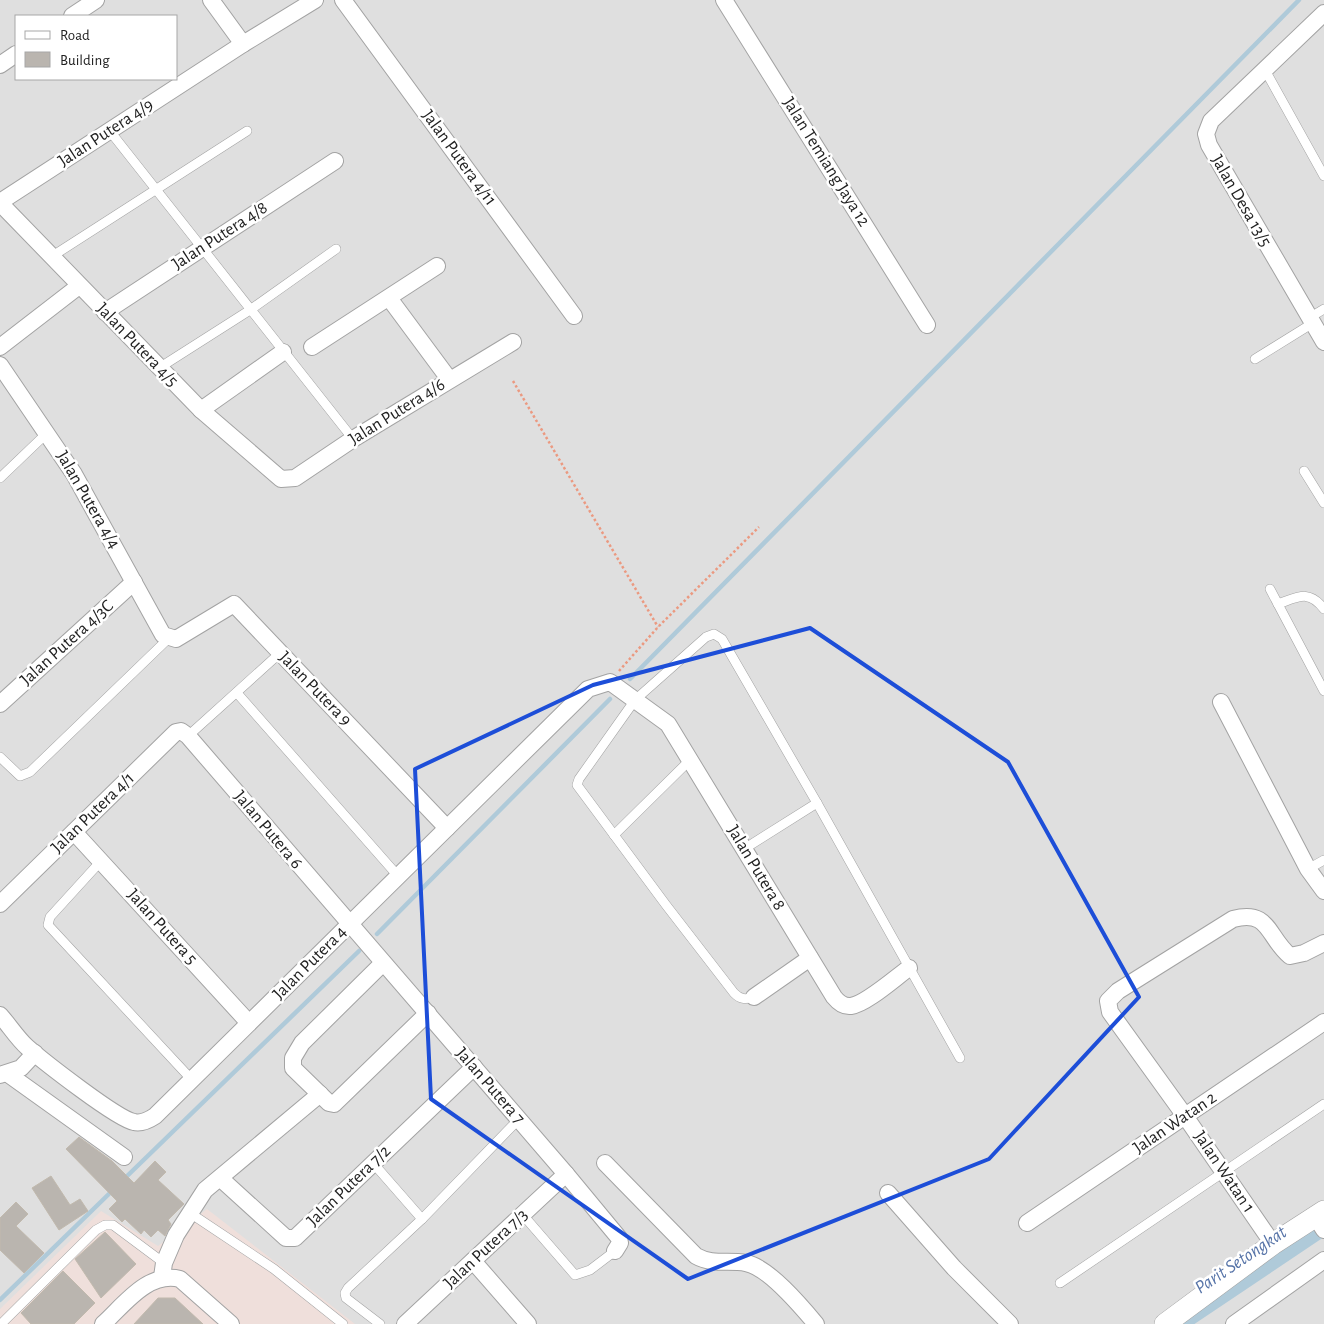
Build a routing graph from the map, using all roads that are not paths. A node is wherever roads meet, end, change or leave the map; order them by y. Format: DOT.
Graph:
graph roads {
  1 [pos="96,0"];
  2 [pos="211,0"];
  3 [pos="315,0"];
  4 [pos="344,0"];
  5 [pos="724,0"];
  6 [pos="1324,14"];
  7 [pos="74,15"];
  8 [pos="243,44"];
  9 [pos="15,55"];
  10 [pos="0,65"];
  11 [pos="1265,70"];
  12 [pos="110,130"];
  13 [pos="247,131"];
  14 [pos="335,161"];
  15 [pos="1324,176"];
  16 [pos="156,190"];
  17 [pos="0,202"];
  18 [pos="202,248"];
  19 [pos="336,249"];
  20 [pos="51,257"];
  21 [pos="437,266"];
  22 [pos="79,286"];
  23 [pos="389,298"];
  24 [pos="1324,309"];
  25 [pos="250,310"];
  26 [pos="106,312"];
  27 [pos="574,316"];
  28 [pos="1311,320"];
  29 [pos="927,325"];
  30 [pos="513,342"];
  31 [pos="1324,342"];
  32 [pos="0,347"];
  33 [pos="312,347"];
  34 [pos="283,352"];
  35 [pos="1255,359"];
  36 [pos="0,365"];
  37 [pos="159,368"];
  38 [pos="449,379"];
  39 [pos="200,410"];
  40 [pos="47,433"];
  41 [pos="353,439"];
  42 [pos="1304,471"];
  43 [pos="0,478"];
  44 [pos="281,479"];
  45 [pos="1324,503"];
  46 [pos="134,582"];
  47 [pos="1270,589"];
  48 [pos="1278,604"];
  49 [pos="1324,609"];
  50 [pos="169,638"];
  51 [pos="280,653"];
  52 [pos="610,682"];
  53 [pos="1324,691"];
  54 [pos="237,693"];
  55 [pos="635,700"];
  56 [pos="1221,702"];
  57 [pos="0,704"];
  58 [pos="188,736"];
  59 [pos="0,757"];
  60 [pos="690,760"];
  61 [pos="817,803"];
  62 [pos="447,828"];
  63 [pos="74,832"];
  64 [pos="614,835"];
  65 [pos="744,849"];
  66 [pos="1324,860"];
  67 [pos="101,861"];
  68 [pos="1308,869"];
  69 [pos="398,876"];
  70 [pos="1324,891"];
  71 [pos="0,904"];
  72 [pos="349,924"];
  73 [pos="1324,943"];
  74 [pos="810,958"];
  75 [pos="383,963"];
  76 [pos="908,968"];
  77 [pos="754,997"];
  78 [pos="428,1013"];
  79 [pos="0,1014"];
  80 [pos="1324,1022"];
  81 [pos="249,1023"];
  82 [pos="35,1053"];
  83 [pos="960,1058"];
  84 [pos="474,1067"];
  85 [pos="4,1074"];
  86 [pos="192,1080"];
  87 [pos="320,1094"];
  88 [pos="1324,1104"];
  89 [pos="1186,1116"];
  90 [pos="519,1119"];
  91 [pos="124,1157"];
  92 [pos="373,1163"];
  93 [pos="605,1163"];
  94 [pos="1224,1171"];
  95 [pos="566,1174"];
  96 [pos="220,1178"];
  97 [pos="888,1193"];
  98 [pos="190,1212"];
  99 [pos="523,1215"];
  100 [pos="422,1218"];
  101 [pos="1321,1221"];
  102 [pos="1027,1223"];
  103 [pos="1273,1244"];
  104 [pos="615,1252"];
  105 [pos="1324,1260"];
  106 [pos="473,1261"];
  107 [pos="163,1270"];
  108 [pos="1060,1283"];
  109 [pos="6,1322"];
  110 [pos="110,1322"];
  111 [pos="231,1324"];
  112 [pos="343,1324"];
  113 [pos="380,1324"];
  114 [pos="405,1324"];
  115 [pos="528,1324"];
  116 [pos="816,1324"];
  117 [pos="1010,1324"];
  118 [pos="1165,1324"];
  119 [pos="1234,1324"];
  1 -- 7 [label="street"];
  2 -- 8 [label="street"];
  3 -- 8 [label="street, Jalan Putera 4/9"];
  4 -- 27 [label="street, Jalan Putera 4/11"];
  5 -- 29 [label="street, Jalan Temiang Jaya 12"];
  6 -- 11 [label="street"];
  8 -- 12 [label="street, Jalan Putera 4/9"];
  9 -- 10 [label="street"];
  11 -- 15 [label="lane"];
  11 -- 28 [label="street, Jalan Desa 13/5"];
  12 -- 16 [label="lane"];
  12 -- 17 [label="street, Jalan Putera 4/9"];
  13 -- 16 [label="lane"];
  14 -- 18 [label="street, Jalan Putera 4/8"];
  16 -- 18 [label="lane"];
  16 -- 20 [label="lane"];
  17 -- 20 [label="street, Jalan Putera 4/5"];
  18 -- 25 [label="lane"];
  18 -- 26 [label="street, Jalan Putera 4/8"];
  19 -- 25 [label="lane"];
  20 -- 22 [label="street, Jalan Putera 4/5"];
  21 -- 23 [label="street"];
  22 -- 26 [label="street, Jalan Putera 4/5"];
  22 -- 32 [label="street"];
  23 -- 33 [label="street"];
  23 -- 38 [label="street"];
  24 -- 28 [label="lane"];
  25 -- 34 [label="lane"];
  25 -- 37 [label="lane"];
  26 -- 37 [label="street, Jalan Putera 4/5"];
  28 -- 31 [label="street, Jalan Desa 13/5"];
  28 -- 35 [label="lane"];
  30 -- 38 [label="street, Jalan Putera 4/6"];
  34 -- 39 [label="street"];
  34 -- 41 [label="lane"];
  36 -- 40 [label="street, Jalan Putera 4/4"];
  37 -- 39 [label="street, Jalan Putera 4/5"];
  38 -- 41 [label="street, Jalan Putera 4/6"];
  39 -- 44 [label="street, Jalan Putera 4/5"];
  40 -- 43 [label="lane"];
  40 -- 46 [label="street, Jalan Putera 4/4"];
  41 -- 44 [label="street, Jalan Putera 4/6"];
  42 -- 45 [label="lane"];
  46 -- 50 [label="street, Jalan Putera 4/4"];
  46 -- 57 [label="street, Jalan Putera 4/3C"];
  47 -- 48 [label="lane"];
  48 -- 49 [label="lane"];
  48 -- 53 [label="lane"];
  50 -- 51 [label="street, Jalan Putera 9"];
  50 -- 59 [label="lane"];
  51 -- 54 [label="lane"];
  51 -- 62 [label="street, Jalan Putera 9"];
  52 -- 55 [label="street, Jalan Putera 8"];
  52 -- 62 [label="street, Jalan Putera 4"];
  54 -- 58 [label="lane"];
  54 -- 69 [label="lane"];
  55 -- 60 [label="street, Jalan Putera 8"];
  55 -- 61 [label="lane"];
  55 -- 64 [label="lane"];
  56 -- 68 [label="street"];
  58 -- 63 [label="street, Jalan Putera 4/1"];
  58 -- 72 [label="street, Jalan Putera 6"];
  60 -- 64 [label="lane"];
  60 -- 65 [label="street, Jalan Putera 8"];
  61 -- 65 [label="lane"];
  61 -- 76 [label="lane"];
  62 -- 69 [label="street, Jalan Putera 4"];
  63 -- 67 [label="street, Jalan Putera 5"];
  63 -- 71 [label="street, Jalan Putera 4/1"];
  64 -- 77 [label="lane"];
  65 -- 74 [label="street, Jalan Putera 8"];
  66 -- 68 [label="lane"];
  67 -- 81 [label="street, Jalan Putera 5"];
  67 -- 86 [label="lane"];
  68 -- 70 [label="street"];
  69 -- 72 [label="street, Jalan Putera 4"];
  72 -- 75 [label="street, Jalan Putera 7"];
  72 -- 81 [label="street, Jalan Putera 4"];
  73 -- 89 [label="street, Jalan Watan 1"];
  74 -- 76 [label="street, Jalan Putera 8"];
  74 -- 77 [label="street"];
  75 -- 78 [label="street, Jalan Putera 7"];
  75 -- 87 [label="street"];
  76 -- 83 [label="lane"];
  78 -- 84 [label="street, Jalan Putera 7"];
  78 -- 87 [label="street"];
  79 -- 82 [label="street, Jalan Putera 4"];
  80 -- 89 [label="street, Jalan Watan 2"];
  81 -- 86 [label="street, Jalan Putera 4"];
  82 -- 85 [label="street"];
  82 -- 86 [label="street, Jalan Putera 4"];
  84 -- 90 [label="street, Jalan Putera 7"];
  84 -- 92 [label="street, Jalan Putera 7/2"];
  85 -- 91 [label="street"];
  87 -- 96 [label="street"];
  88 -- 94 [label="lane"];
  89 -- 94 [label="street, Jalan Watan 1"];
  89 -- 102 [label="street, Jalan Watan 2"];
  90 -- 95 [label="street, Jalan Putera 7"];
  90 -- 100 [label="lane"];
  92 -- 96 [label="street, Jalan Putera 7/2"];
  92 -- 100 [label="lane"];
  93 -- 116 [label="street"];
  94 -- 103 [label="street, Jalan Watan 1"];
  94 -- 108 [label="lane"];
  95 -- 99 [label="street, Jalan Putera 7/3"];
  95 -- 104 [label="street, Jalan Putera 7"];
  96 -- 98 [label="street"];
  97 -- 117 [label="street"];
  98 -- 107 [label="street"];
  98 -- 112 [label="lane"];
  99 -- 104 [label="lane"];
  99 -- 106 [label="street, Jalan Putera 7/3"];
  100 -- 113 [label="lane"];
  101 -- 103 [label="street"];
  103 -- 118 [label="street"];
  105 -- 119 [label="street"];
  106 -- 114 [label="street, Jalan Putera 7/3"];
  106 -- 115 [label="street"];
  107 -- 109 [label="lane"];
  107 -- 110 [label="street"];
  107 -- 111 [label="street"];
}
